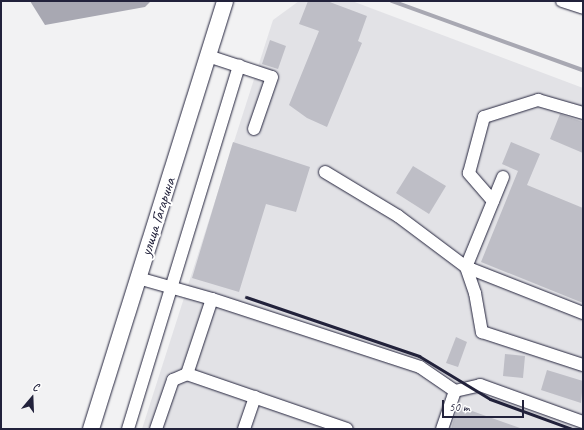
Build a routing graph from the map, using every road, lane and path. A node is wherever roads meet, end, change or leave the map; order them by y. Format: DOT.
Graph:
graph roads {
  1 [pos="562,1"];
  2 [pos="224,3"];
  3 [pos="583,8"];
  4 [pos="208,56"];
  5 [pos="239,66"];
  6 [pos="583,114"];
  7 [pos="254,130"];
  8 [pos="325,172"];
  9 [pos="503,177"];
  10 [pos="493,201"];
  11 [pos="466,267"];
  12 [pos="138,278"];
  13 [pos="170,287"];
  14 [pos="212,299"];
  15 [pos="583,313"];
  16 [pos="583,365"];
  17 [pos="188,374"];
  18 [pos="455,391"];
  19 [pos="255,397"];
  20 [pos="583,422"];
  21 [pos="91,429"];
  22 [pos="128,429"];
  23 [pos="156,429"];
  24 [pos="244,429"];
  25 [pos="347,429"];
  26 [pos="442,429"];
  1 -- 3 [label="street"];
  2 -- 4 [label="main road, улица Гагарина"];
  4 -- 5 [label="street"];
  4 -- 12 [label="main road, улица Гагарина"];
  5 -- 7 [label="street"];
  5 -- 13 [label="street"];
  6 -- 10 [label="street"];
  8 -- 11 [label="street"];
  9 -- 10 [label="street"];
  10 -- 11 [label="street"];
  11 -- 15 [label="street"];
  11 -- 16 [label="street"];
  12 -- 13 [label="street"];
  12 -- 21 [label="main road, улица Гагарина"];
  13 -- 14 [label="street"];
  13 -- 22 [label="street"];
  14 -- 17 [label="street"];
  14 -- 18 [label="street"];
  17 -- 19 [label="street"];
  17 -- 23 [label="street"];
  18 -- 20 [label="street"];
  18 -- 26 [label="street"];
  19 -- 24 [label="street"];
  19 -- 25 [label="street"];
}
